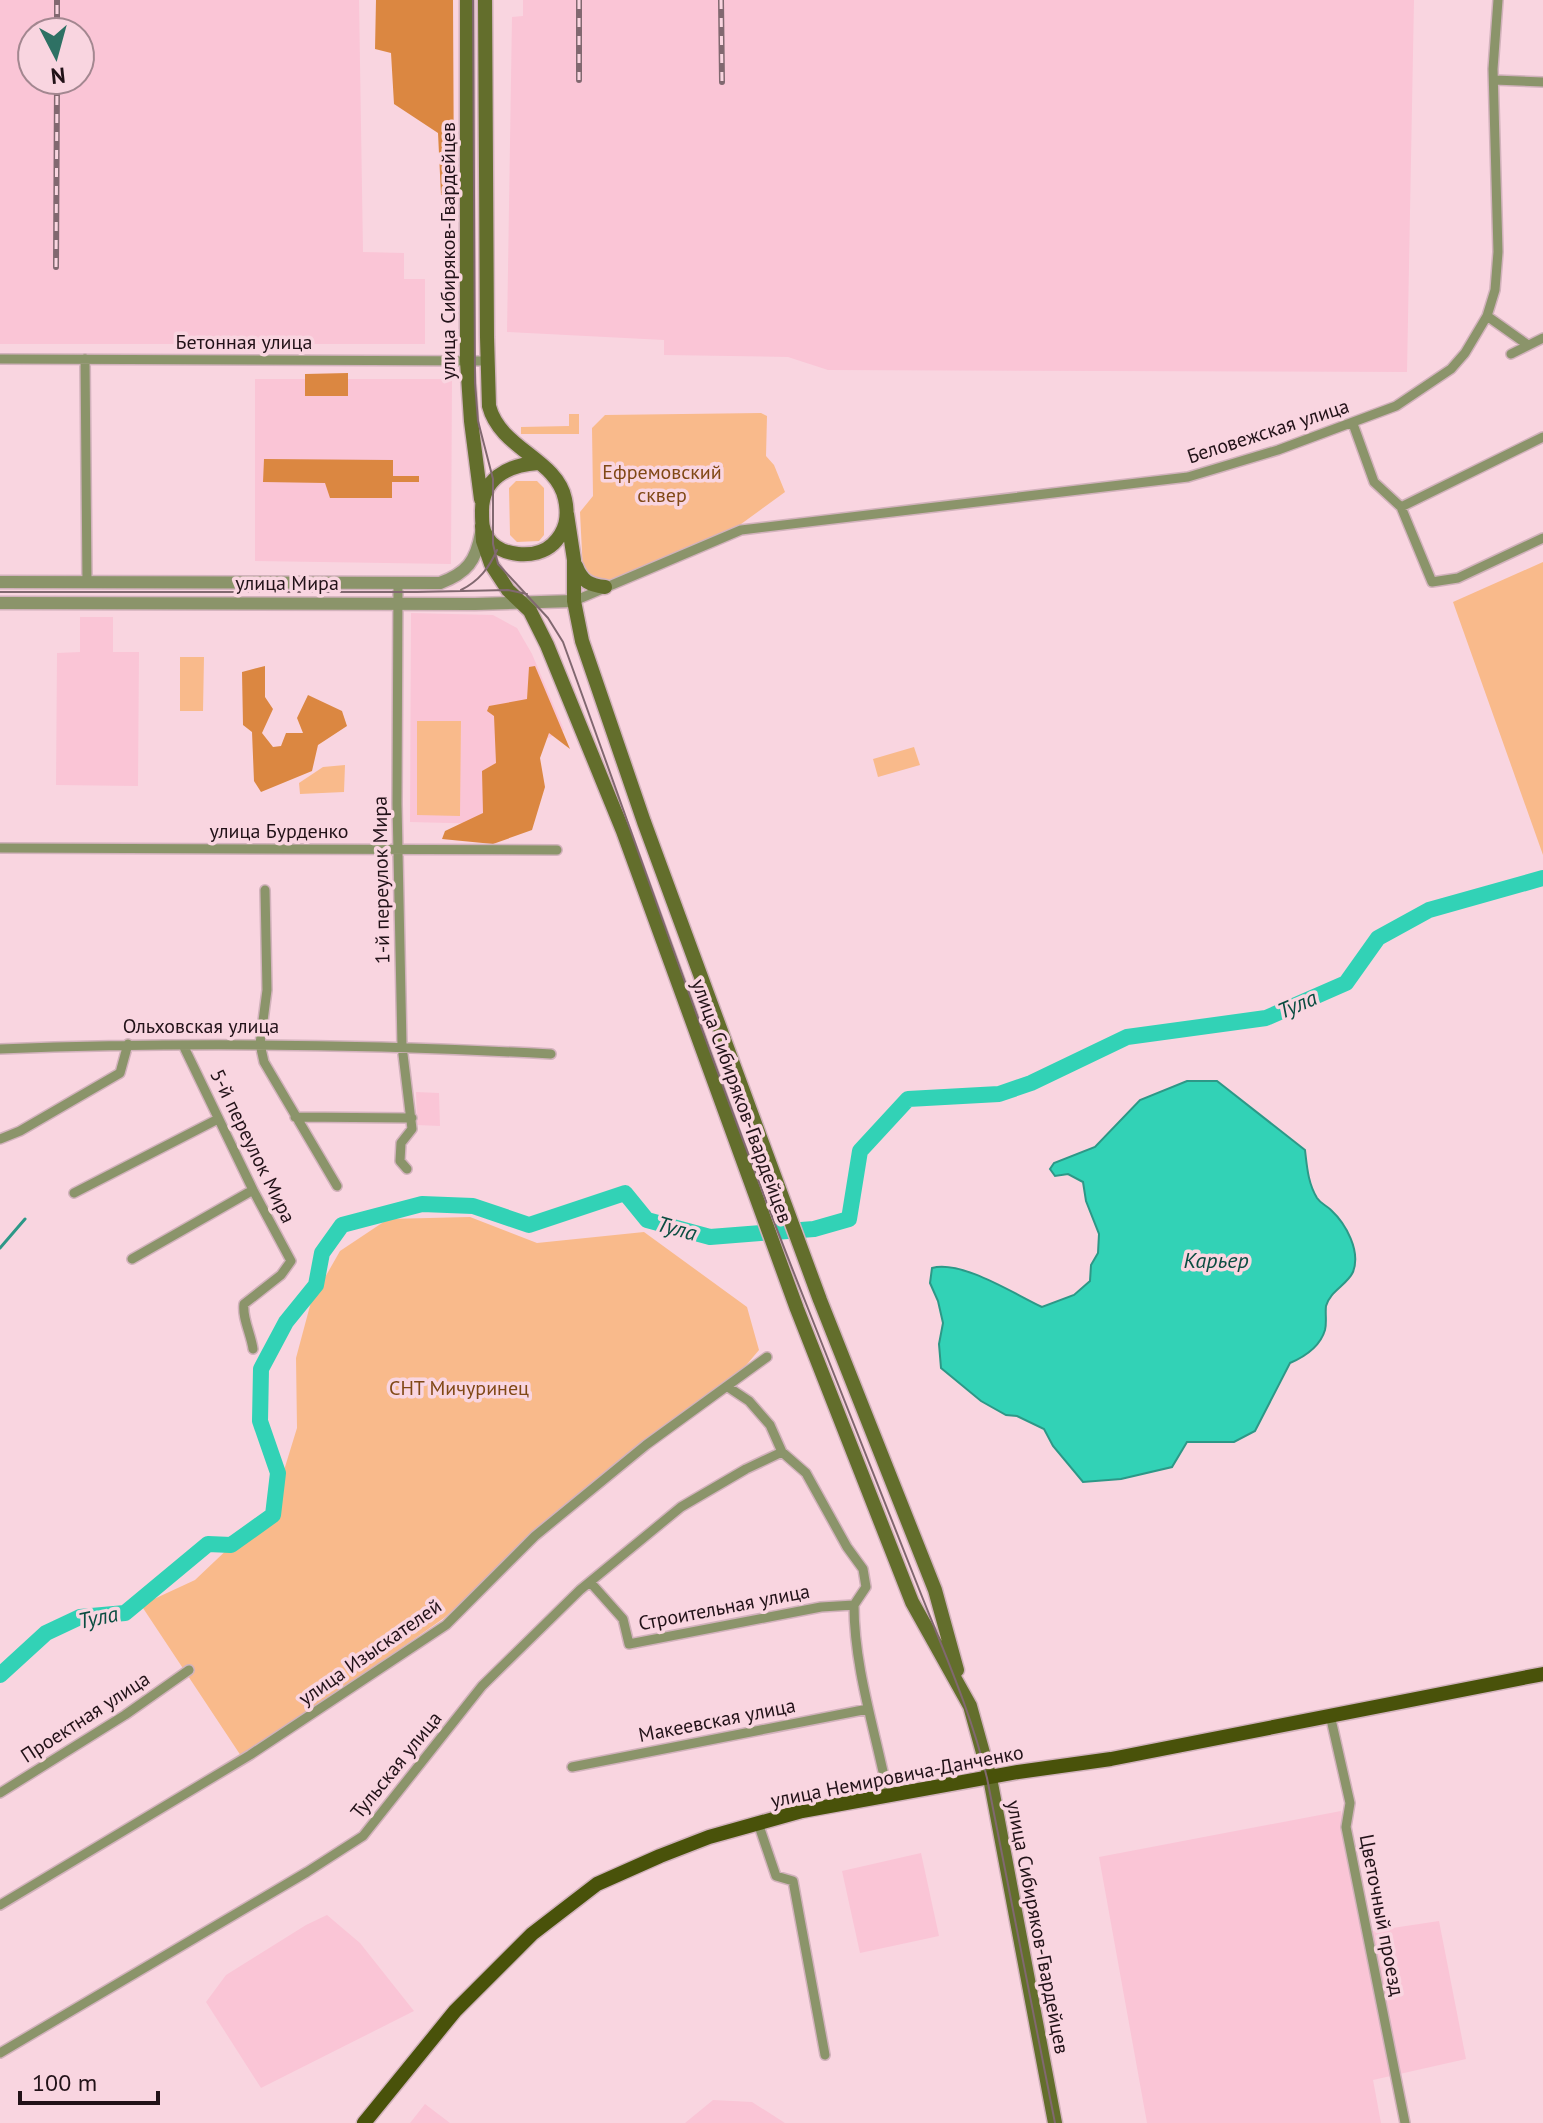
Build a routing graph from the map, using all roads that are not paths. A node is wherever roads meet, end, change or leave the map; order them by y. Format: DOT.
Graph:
graph roads {
  1 [pos="467,0"];
  2 [pos="485,0"];
  3 [pos="1498,0"];
  4 [pos="467,64"];
  5 [pos="486,64"];
  6 [pos="1494,80"];
  7 [pos="1543,82"];
  8 [pos="1487,316"];
  9 [pos="1543,338"];
  10 [pos="1528,345"];
  11 [pos="1511,354"];
  12 [pos="0,359"];
  13 [pos="85,359"];
  14 [pos="467,361"];
  15 [pos="487,361"];
  16 [pos="1353,424"];
  17 [pos="1543,437"];
  18 [pos="538,463"];
  19 [pos="481,502"];
  20 [pos="1401,507"];
  21 [pos="567,514"];
  22 [pos="482,526"];
  23 [pos="1543,538"];
  24 [pos="574,560"];
  25 [pos="0,582"];
  26 [pos="87,582"];
  27 [pos="398,583"];
  28 [pos="605,587"];
  29 [pos="574,601"];
  30 [pos="0,603"];
  31 [pos="398,603"];
  32 [pos="521,603"];
  33 [pos="0,848"];
  34 [pos="398,849"];
  35 [pos="557,850"];
  36 [pos="265,890"];
  37 [pos="128,1044"];
  38 [pos="260,1044"];
  39 [pos="183,1045"];
  40 [pos="402,1046"];
  41 [pos="0,1049"];
  42 [pos="551,1054"];
  43 [pos="295,1117"];
  44 [pos="412,1118"];
  45 [pos="218,1119"];
  46 [pos="0,1139"];
  47 [pos="407,1169"];
  48 [pos="337,1186"];
  49 [pos="253,1190"];
  50 [pos="74,1193"];
  51 [pos="132,1259"];
  52 [pos="253,1349"];
  53 [pos="767,1357"];
  54 [pos="728,1387"];
  55 [pos="782,1452"];
  56 [pos="590,1582"];
  57 [pos="854,1605"];
  58 [pos="189,1670"];
  59 [pos="1543,1674"];
  60 [pos="964,1693"];
  61 [pos="868,1709"];
  62 [pos="1330,1715"];
  63 [pos="572,1767"];
  64 [pos="990,1778"];
  65 [pos="0,1793"];
  66 [pos="888,1795"];
  67 [pos="758,1823"];
  68 [pos="0,1905"];
  69 [pos="0,2053"];
  70 [pos="825,2055"];
  71 [pos="364,2123"];
  72 [pos="1055,2123"];
  73 [pos="1405,2123"];
  1 -- 4 [label="main road, улица Сибиряков-Гвардейцев"];
  2 -- 5 [label="main road, улица Сибиряков-Гвардейцев"];
  3 -- 6 [label="street, Беловежская улица"];
  4 -- 5 [label="main road"];
  4 -- 14 [label="main road, улица Сибиряков-Гвардейцев"];
  5 -- 15 [label="main road, улица Сибиряков-Гвардейцев"];
  6 -- 7 [label="street"];
  6 -- 8 [label="street, Беловежская улица"];
  8 -- 10 [label="street"];
  8 -- 16 [label="street, Беловежская улица"];
  9 -- 10 [label="street"];
  10 -- 11 [label="street"];
  12 -- 13 [label="street, Бетонная улица"];
  13 -- 14 [label="street, Бетонная улица"];
  13 -- 26 [label="street"];
  14 -- 15 [label="street, Бетонная улица"];
  14 -- 19 [label="main road, улица Сибиряков-Гвардейцев"];
  15 -- 18 [label="main road, улица Сибиряков-Гвардейцев"];
  16 -- 20 [label="street"];
  16 -- 28 [label="street, Беловежская улица"];
  17 -- 20 [label="street"];
  18 -- 19 [label="main road"];
  18 -- 21 [label="main road"];
  19 -- 22 [label="main road"];
  20 -- 23 [label="street"];
  21 -- 22 [label="main road"];
  21 -- 24 [label="main road, улица Сибиряков-Гвардейцев"];
  22 -- 27 [label="street"];
  22 -- 32 [label="main road, улица Сибиряков-Гвардейцев"];
  24 -- 28 [label="main road"];
  24 -- 29 [label="main road, улица Сибиряков-Гвардейцев"];
  25 -- 26 [label="street, улица Мира"];
  26 -- 27 [label="street, улица Мира"];
  27 -- 31 [label="street, 1-й переулок Мира"];
  28 -- 29 [label="street, Беловежская улица"];
  29 -- 32 [label="street, улица Мира"];
  29 -- 60 [label="main road, улица Сибиряков-Гвардейцев"];
  30 -- 31 [label="street, улица Мира"];
  31 -- 32 [label="street, улица Мира"];
  31 -- 34 [label="street, 1-й переулок Мира"];
  32 -- 60 [label="main road, улица Сибиряков-Гвардейцев"];
  33 -- 34 [label="street, улица Бурденко"];
  34 -- 35 [label="street, улица Бурденко"];
  34 -- 40 [label="street, 1-й переулок Мира"];
  36 -- 38 [label="street"];
  37 -- 39 [label="street, Ольховская улица"];
  37 -- 41 [label="street, Ольховская улица"];
  37 -- 46 [label="street"];
  38 -- 39 [label="street, Ольховская улица"];
  38 -- 40 [label="street, Ольховская улица"];
  38 -- 43 [label="street"];
  39 -- 45 [label="street, 5-й переулок Мира"];
  40 -- 42 [label="street, Ольховская улица"];
  40 -- 44 [label="street, 1-й переулок Мира"];
  43 -- 44 [label="street"];
  43 -- 48 [label="street"];
  44 -- 47 [label="street, 1-й переулок Мира"];
  45 -- 49 [label="street, 5-й переулок Мира"];
  45 -- 50 [label="street"];
  49 -- 51 [label="street"];
  49 -- 52 [label="street, 5-й переулок Мира"];
  53 -- 54 [label="street, улица Изыскателей"];
  54 -- 55 [label="street"];
  54 -- 68 [label="street, улица Изыскателей"];
  55 -- 56 [label="street, Тульская улица"];
  55 -- 57 [label="street"];
  56 -- 57 [label="street, Строительная улица"];
  56 -- 69 [label="street, Тульская улица"];
  57 -- 61 [label="street"];
  58 -- 65 [label="street, Проектная улица"];
  59 -- 62 [label="main road, улица Немировича-Данченко"];
  60 -- 64 [label="main road, улица Сибиряков-Гвардейцев"];
  61 -- 63 [label="street, Макеевская улица"];
  61 -- 66 [label="street"];
  62 -- 64 [label="main road, улица Немировича-Данченко"];
  62 -- 73 [label="street, Цветочный проезд"];
  64 -- 66 [label="main road, улица Немировича-Данченко"];
  64 -- 72 [label="main road, улица Сибиряков-Гвардейцев"];
  66 -- 67 [label="main road, улица Немировича-Данченко"];
  67 -- 70 [label="street"];
  67 -- 71 [label="main road, улица Немировича-Данченко"];
}
